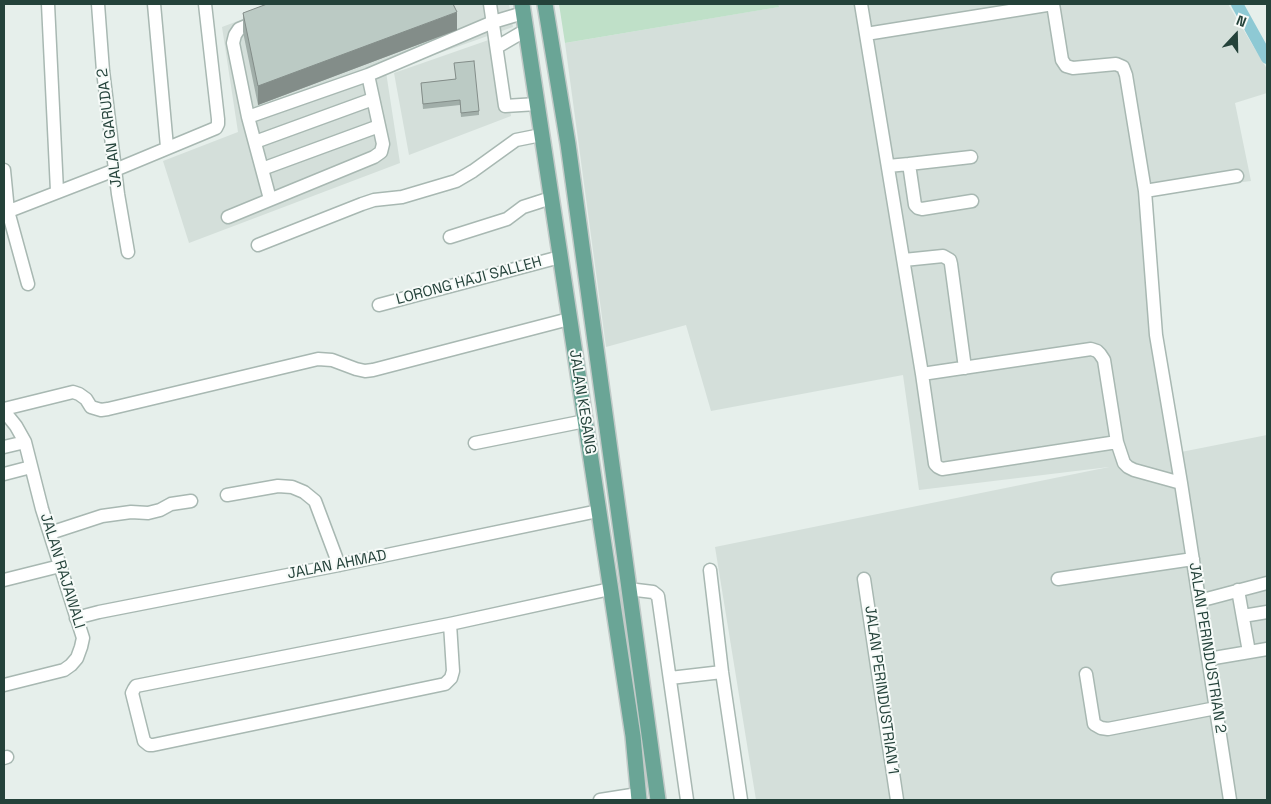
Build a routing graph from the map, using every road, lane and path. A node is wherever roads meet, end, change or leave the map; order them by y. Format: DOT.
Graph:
graph roads {
  1 [pos="48,4"];
  2 [pos="98,4"];
  3 [pos="154,4"];
  4 [pos="205,4"];
  5 [pos="490,4"];
  6 [pos="545,4"];
  7 [pos="861,4"];
  8 [pos="1053,4"];
  9 [pos="523,8"];
  10 [pos="272,16"];
  11 [pos="493,22"];
  12 [pos="526,30"];
  13 [pos="866,34"];
  14 [pos="497,47"];
  15 [pos="368,75"];
  16 [pos="373,99"];
  17 [pos="537,104"];
  18 [pos="248,117"];
  19 [pos="379,126"];
  20 [pos="541,135"];
  21 [pos="255,142"];
  22 [pos="168,147"];
  23 [pos="971,157"];
  24 [pos="909,164"];
  25 [pos="888,166"];
  26 [pos="262,169"];
  27 [pos="4,170"];
  28 [pos="115,170"];
  29 [pos="1237,176"];
  30 [pos="57,191"];
  31 [pos="1145,191"];
  32 [pos="551,198"];
  33 [pos="270,199"];
  34 [pos="972,201"];
  35 [pos="6,212"];
  36 [pos="228,217"];
  37 [pos="450,237"];
  38 [pos="258,245"];
  39 [pos="128,252"];
  40 [pos="560,257"];
  41 [pos="904,260"];
  42 [pos="28,284"];
  43 [pos="379,305"];
  44 [pos="569,319"];
  45 [pos="965,368"];
  46 [pos="922,374"];
  47 [pos="4,410"];
  48 [pos="584,421"];
  49 [pos="25,442"];
  50 [pos="1117,442"];
  51 [pos="475,443"];
  52 [pos="4,447"];
  53 [pos="31,467"];
  54 [pos="4,474"];
  55 [pos="1182,490"];
  56 [pos="227,495"];
  57 [pos="191,501"];
  58 [pos="598,511"];
  59 [pos="50,533"];
  60 [pos="1193,559"];
  61 [pos="339,565"];
  62 [pos="60,566"];
  63 [pos="710,570"];
  64 [pos="864,579"];
  65 [pos="1058,579"];
  66 [pos="4,580"];
  67 [pos="1267,583"];
  68 [pos="610,589"];
  69 [pos="636,590"];
  70 [pos="1238,590"];
  71 [pos="1199,601"];
  72 [pos="1267,612"];
  73 [pos="1243,616"];
  74 [pos="76,618"];
  75 [pos="450,624"];
  76 [pos="1267,648"];
  77 [pos="1249,652"];
  78 [pos="1208,659"];
  79 [pos="722,672"];
  80 [pos="1086,674"];
  81 [pos="670,678"];
  82 [pos="4,686"];
  83 [pos="1216,708"];
  84 [pos="639,797"];
  85 [pos="599,800"];
  86 [pos="658,800"];
  87 [pos="687,800"];
  88 [pos="741,800"];
  89 [pos="897,800"];
  90 [pos="1230,800"];
  1 -- 30 [label="street"];
  2 -- 28 [label="street, JALAN GARUDA 2"];
  3 -- 22 [label="street"];
  4 -- 22 [label="street"];
  5 -- 11 [label="street"];
  6 -- 69 [label="main road, JALAN KESANG"];
  7 -- 13 [label="street"];
  8 -- 13 [label="street"];
  8 -- 31 [label="street, JALAN PERINDUSTRIAN 2"];
  9 -- 11 [label="street"];
  9 -- 12 [label="main road, JALAN KESANG"];
  10 -- 18 [label="street"];
  11 -- 14 [label="street"];
  11 -- 15 [label="street"];
  12 -- 14 [label="street"];
  12 -- 17 [label="main road, JALAN KESANG"];
  13 -- 25 [label="street"];
  14 -- 17 [label="street"];
  15 -- 16 [label="street"];
  15 -- 18 [label="street"];
  16 -- 19 [label="street"];
  16 -- 21 [label="street"];
  17 -- 20 [label="main road, JALAN KESANG"];
  18 -- 21 [label="street"];
  19 -- 26 [label="street"];
  19 -- 33 [label="street"];
  20 -- 32 [label="main road, JALAN KESANG"];
  20 -- 38 [label="street"];
  21 -- 26 [label="street"];
  22 -- 28 [label="street"];
  23 -- 24 [label="street"];
  24 -- 25 [label="street"];
  24 -- 34 [label="street"];
  25 -- 41 [label="street"];
  26 -- 33 [label="street"];
  27 -- 35 [label="street"];
  28 -- 30 [label="street"];
  28 -- 39 [label="street, JALAN GARUDA 2"];
  29 -- 31 [label="street"];
  30 -- 35 [label="street"];
  31 -- 55 [label="street, JALAN PERINDUSTRIAN 2"];
  32 -- 37 [label="street"];
  32 -- 40 [label="main road, JALAN KESANG"];
  33 -- 36 [label="street"];
  35 -- 42 [label="street"];
  40 -- 43 [label="street, LORONG HAJI SALLEH"];
  40 -- 44 [label="main road, JALAN KESANG"];
  41 -- 45 [label="street"];
  41 -- 46 [label="street"];
  44 -- 47 [label="street"];
  44 -- 48 [label="main road, JALAN KESANG"];
  45 -- 46 [label="street"];
  45 -- 50 [label="street"];
  46 -- 50 [label="street"];
  47 -- 49 [label="street, JALAN RAJAWALI"];
  48 -- 51 [label="street"];
  48 -- 58 [label="main road, JALAN KESANG"];
  49 -- 52 [label="street"];
  49 -- 53 [label="street, JALAN RAJAWALI"];
  50 -- 55 [label="street"];
  53 -- 54 [label="street"];
  53 -- 59 [label="street, JALAN RAJAWALI"];
  55 -- 60 [label="street, JALAN PERINDUSTRIAN 2"];
  56 -- 61 [label="street"];
  57 -- 59 [label="street"];
  58 -- 61 [label="street, JALAN AHMAD"];
  58 -- 68 [label="main road, JALAN KESANG"];
  59 -- 62 [label="street, JALAN RAJAWALI"];
  60 -- 65 [label="street"];
  60 -- 71 [label="street, JALAN PERINDUSTRIAN 2"];
  61 -- 74 [label="street, JALAN AHMAD"];
  62 -- 66 [label="street"];
  62 -- 74 [label="street, JALAN RAJAWALI"];
  63 -- 79 [label="street"];
  64 -- 89 [label="street, JALAN PERINDUSTRIAN 1"];
  67 -- 70 [label="street"];
  68 -- 75 [label="street"];
  68 -- 84 [label="main road, JALAN KESANG"];
  69 -- 81 [label="street"];
  69 -- 86 [label="main road, JALAN KESANG"];
  70 -- 71 [label="street"];
  70 -- 73 [label="street"];
  71 -- 78 [label="street, JALAN PERINDUSTRIAN 2"];
  72 -- 73 [label="street"];
  73 -- 77 [label="street"];
  74 -- 82 [label="street, JALAN RAJAWALI"];
  75 -- 75 [label="street"];
  76 -- 77 [label="street"];
  77 -- 78 [label="street"];
  78 -- 83 [label="street, JALAN PERINDUSTRIAN 2"];
  79 -- 81 [label="street"];
  79 -- 88 [label="street"];
  80 -- 83 [label="street"];
  81 -- 87 [label="street"];
  83 -- 90 [label="street, JALAN PERINDUSTRIAN 2"];
  84 -- 85 [label="street"];
}
